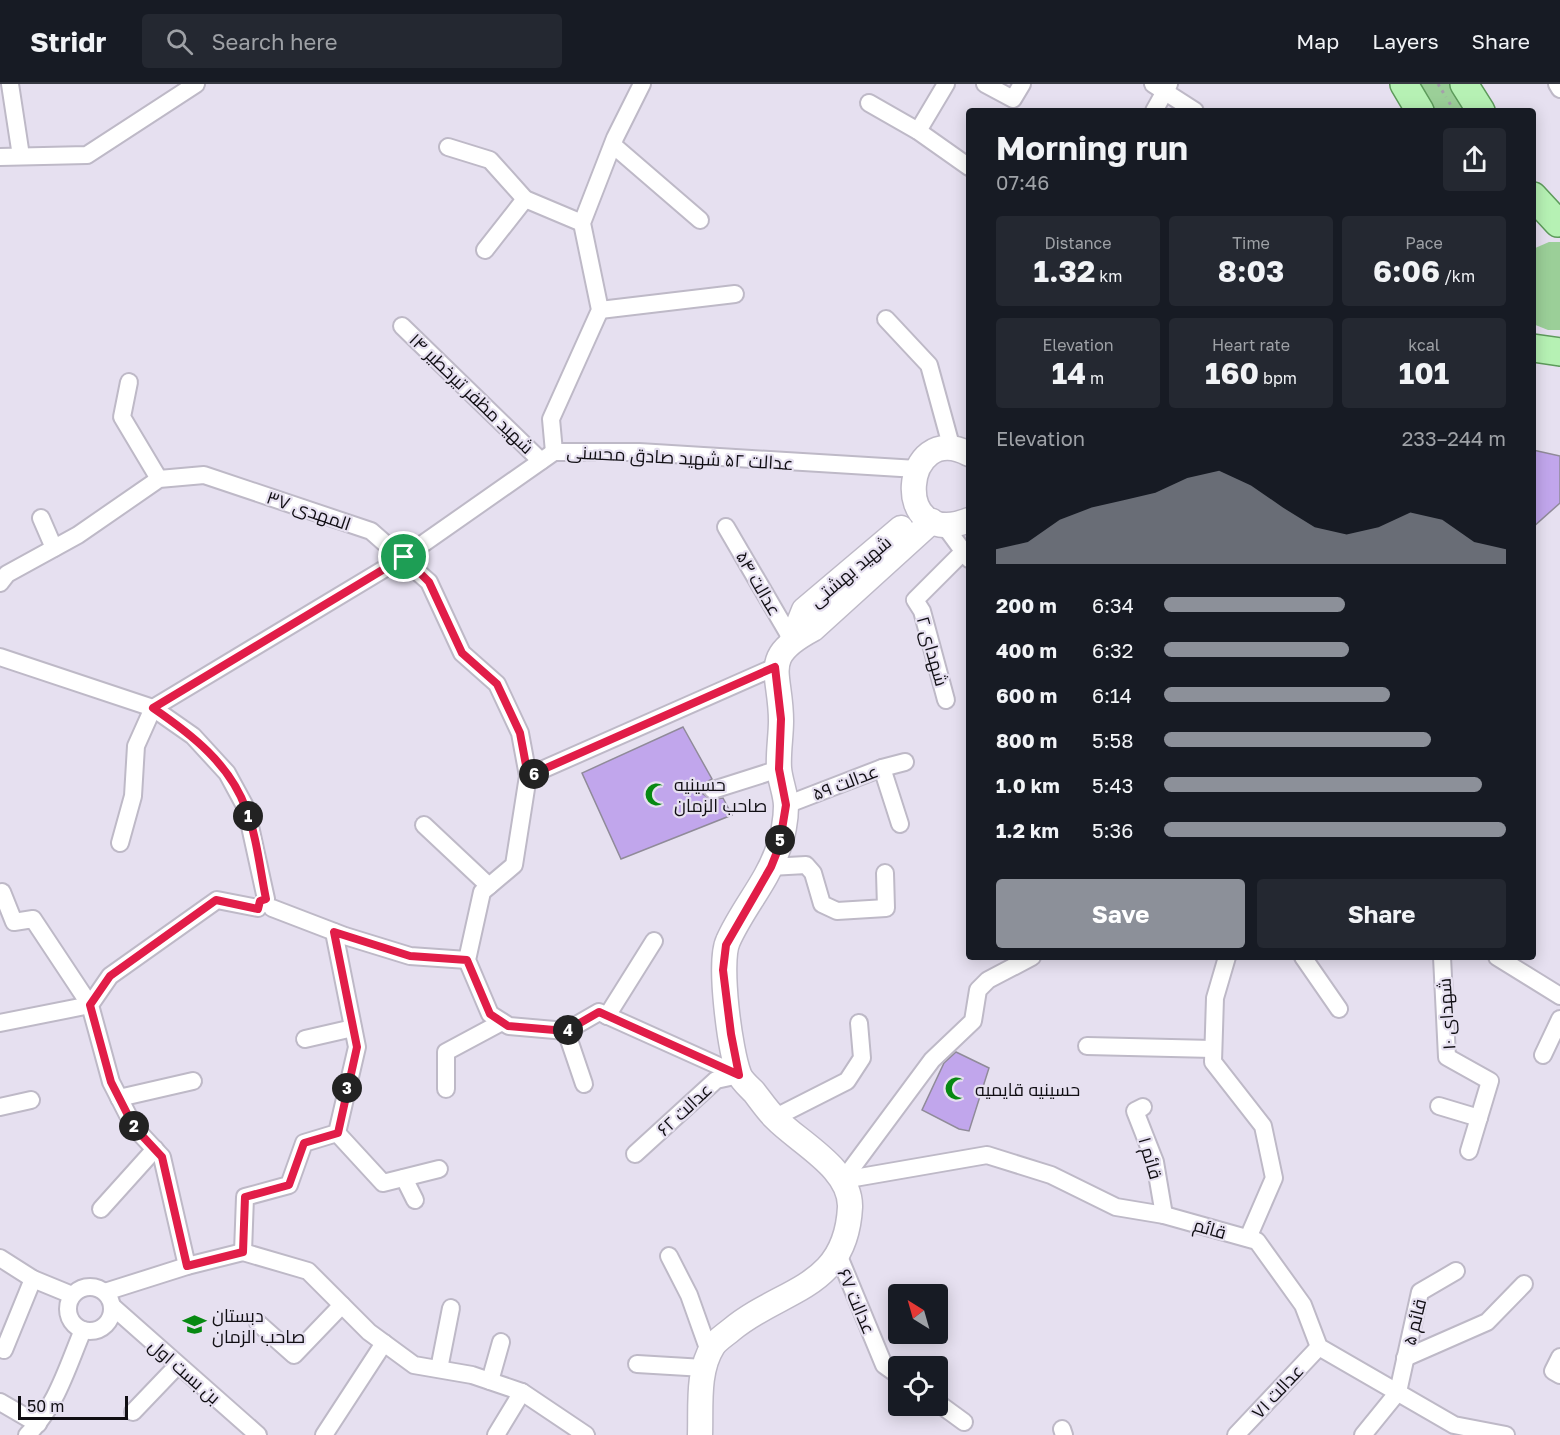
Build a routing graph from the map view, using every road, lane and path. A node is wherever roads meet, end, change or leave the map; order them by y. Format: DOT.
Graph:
graph roads {
  1 [pos="10,84"];
  2 [pos="196,84"];
  3 [pos="642,84"];
  4 [pos="946,84"];
  5 [pos="985,84"];
  6 [pos="1022,84"];
  7 [pos="1404,84"];
  8 [pos="1464,84"];
  9 [pos="1557,84"];
  10 [pos="1162,87"];
  11 [pos="1560,89"];
  12 [pos="869,103"];
  13 [pos="1155,108"];
  14 [pos="1191,108"];
  15 [pos="1418,108"];
  16 [pos="1478,108"];
  17 [pos="918,131"];
  18 [pos="613,144"];
  19 [pos="448,147"];
  20 [pos="21,156"];
  21 [pos="0,157"];
  22 [pos="966,165"];
  23 [pos="525,200"];
  24 [pos="1536,201"];
  25 [pos="700,220"];
  26 [pos="582,223"];
  27 [pos="1550,225"];
  28 [pos="484,250"];
  29 [pos="735,294"];
  30 [pos="600,310"];
  31 [pos="886,319"];
  32 [pos="402,326"];
  33 [pos="129,382"];
  34 [pos="960,451"];
  35 [pos="548,456"];
  36 [pos="917,469"];
  37 [pos="159,479"];
  38 [pos="41,518"];
  39 [pos="932,519"];
  40 [pos="966,521"];
  41 [pos="726,527"];
  42 [pos="54,548"];
  43 [pos="966,555"];
  44 [pos="404,557"];
  45 [pos="0,583"];
  46 [pos="792,640"];
  47 [pos="0,657"];
  48 [pos="775,667"];
  49 [pos="946,700"];
  50 [pos="153,708"];
  51 [pos="905,762"];
  52 [pos="882,768"];
  53 [pos="779,769"];
  54 [pos="528,776"];
  55 [pos="713,790"];
  56 [pos="786,805"];
  57 [pos="900,824"];
  58 [pos="423,825"];
  59 [pos="120,843"];
  60 [pos="771,867"];
  61 [pos="885,873"];
  62 [pos="489,886"];
  63 [pos="2,892"];
  64 [pos="265,905"];
  65 [pos="334,932"];
  66 [pos="654,941"];
  67 [pos="467,960"];
  68 [pos="1026,960"];
  69 [pos="1226,960"];
  70 [pos="1305,960"];
  71 [pos="1442,960"];
  72 [pos="1503,960"];
  73 [pos="1557,989"];
  74 [pos="90,1005"];
  75 [pos="1339,1009"];
  76 [pos="607,1016"];
  77 [pos="1560,1019"];
  78 [pos="502,1022"];
  79 [pos="0,1023"];
  80 [pos="859,1023"];
  81 [pos="353,1028"];
  82 [pos="566,1031"];
  83 [pos="305,1039"];
  84 [pos="1088,1046"];
  85 [pos="1213,1049"];
  86 [pos="1543,1055"];
  87 [pos="739,1075"];
  88 [pos="193,1081"];
  89 [pos="584,1084"];
  90 [pos="446,1089"];
  91 [pos="119,1098"];
  92 [pos="31,1100"];
  93 [pos="1439,1106"];
  94 [pos="0,1107"];
  95 [pos="1143,1107"];
  96 [pos="774,1118"];
  97 [pos="1479,1118"];
  98 [pos="338,1133"];
  99 [pos="155,1149"];
  100 [pos="1470,1151"];
  101 [pos="635,1154"];
  102 [pos="439,1169"];
  103 [pos="404,1178"];
  104 [pos="843,1180"];
  105 [pos="415,1200"];
  106 [pos="101,1209"];
  107 [pos="1164,1215"];
  108 [pos="1248,1238"];
  109 [pos="243,1252"];
  110 [pos="838,1254"];
  111 [pos="669,1256"];
  112 [pos="0,1258"];
  113 [pos="187,1266"];
  114 [pos="1456,1271"];
  115 [pos="33,1279"];
  116 [pos="1524,1284"];
  117 [pos="72,1295"];
  118 [pos="108,1299"];
  119 [pos="342,1305"];
  120 [pos="452,1308"];
  121 [pos="258,1323"];
  122 [pos="84,1330"];
  123 [pos="501,1342"];
  124 [pos="384,1343"];
  125 [pos="1318,1347"];
  126 [pos="4,1350"];
  127 [pos="1560,1357"];
  128 [pos="1405,1358"];
  129 [pos="707,1361"];
  130 [pos="637,1364"];
  131 [pos="178,1365"];
  132 [pos="888,1368"];
  133 [pos="439,1369"];
  134 [pos="1560,1375"];
  135 [pos="489,1381"];
  136 [pos="522,1392"];
  137 [pos="1398,1392"];
  138 [pos="0,1402"];
  139 [pos="948,1410"];
  140 [pos="134,1412"];
  141 [pos="964,1422"];
  142 [pos="33,1430"];
  143 [pos="1453,1430"];
  144 [pos="258,1435"];
  145 [pos="324,1435"];
  146 [pos="496,1435"];
  147 [pos="586,1435"];
  148 [pos="700,1435"];
  149 [pos="1236,1435"];
  150 [pos="1363,1435"];
  151 [pos="1506,1435"];
  1 -- 20 [label="street"];
  2 -- 20 [label="street"];
  3 -- 18 [label="street"];
  4 -- 17 [label="street"];
  5 -- 6 [label="street"];
  7 -- 15 [label="main road"];
  8 -- 16 [label="main road"];
  9 -- 11 [label="street"];
  10 -- 13 [label="street"];
  10 -- 14 [label="street"];
  12 -- 17 [label="street"];
  17 -- 22 [label="street"];
  18 -- 25 [label="street"];
  18 -- 26 [label="street"];
  19 -- 23 [label="street"];
  20 -- 21 [label="street"];
  23 -- 26 [label="street"];
  23 -- 28 [label="street"];
  24 -- 27 [label="main road"];
  26 -- 30 [label="street"];
  29 -- 30 [label="street"];
  30 -- 35 [label="street"];
  31 -- 34 [label="street"];
  32 -- 35 [label="street, شهید مظفر تیرخطیر ۱۴"];
  33 -- 37 [label="street"];
  34 -- 36 [label="main road"];
  35 -- 36 [label="street, عدالت ۵۲ شهید صادق محسنی"];
  35 -- 44 [label="street, عدالت ۵۲ شهید صادق محسنی"];
  36 -- 39 [label="main road"];
  37 -- 42 [label="street, المهدی ۳۷"];
  37 -- 44 [label="street, المهدی ۳۷"];
  38 -- 42 [label="street"];
  39 -- 40 [label="main road"];
  39 -- 43 [label="street"];
  39 -- 46 [label="main road, شهید بهشتی"];
  41 -- 46 [label="street, عدالت ۵۴"];
  42 -- 45 [label="street, المهدی ۳۷"];
  43 -- 49 [label="street, شهدای ۲"];
  44 -- 50 [label="street, عدالت ۵۲ شهید صادق محسنی"];
  44 -- 54 [label="street, المهدی ۳۷"];
  46 -- 48 [label="main road, شهید بهشتی"];
  47 -- 50 [label="street"];
  48 -- 53 [label="main road"];
  48 -- 54 [label="street"];
  50 -- 59 [label="street"];
  50 -- 64 [label="street"];
  51 -- 52 [label="street, عدالت ۵۹"];
  52 -- 56 [label="street, عدالت ۵۹"];
  52 -- 57 [label="street"];
  53 -- 55 [label="street"];
  53 -- 56 [label="main road"];
  54 -- 62 [label="street, المهدی ۳۷"];
  56 -- 60 [label="main road"];
  58 -- 62 [label="street"];
  60 -- 61 [label="street"];
  60 -- 87 [label="main road"];
  62 -- 67 [label="street"];
  63 -- 74 [label="street"];
  64 -- 65 [label="street"];
  64 -- 74 [label="street"];
  65 -- 67 [label="street"];
  65 -- 81 [label="street"];
  66 -- 76 [label="street"];
  67 -- 78 [label="street"];
  68 -- 104 [label="street"];
  69 -- 85 [label="street"];
  70 -- 75 [label="street"];
  71 -- 97 [label="street, شهدای ۱۰"];
  72 -- 73 [label="street"];
  74 -- 79 [label="street"];
  74 -- 91 [label="street"];
  76 -- 82 [label="street"];
  76 -- 87 [label="street"];
  77 -- 86 [label="street"];
  78 -- 82 [label="street"];
  78 -- 90 [label="street"];
  80 -- 96 [label="street"];
  81 -- 83 [label="street"];
  81 -- 98 [label="street"];
  82 -- 89 [label="street"];
  84 -- 85 [label="street"];
  85 -- 108 [label="street"];
  87 -- 96 [label="main road"];
  87 -- 101 [label="street, عدالت ۶۲"];
  88 -- 91 [label="street"];
  91 -- 99 [label="street"];
  92 -- 94 [label="street"];
  93 -- 97 [label="street"];
  95 -- 107 [label="street, قائم ۱"];
  96 -- 104 [label="main road"];
  97 -- 100 [label="street, شهدای ۱۰"];
  98 -- 103 [label="street"];
  98 -- 109 [label="street"];
  99 -- 106 [label="street"];
  99 -- 113 [label="street"];
  102 -- 103 [label="street"];
  103 -- 105 [label="street"];
  104 -- 107 [label="street, قائم"];
  104 -- 110 [label="main road"];
  107 -- 108 [label="street, قائم"];
  108 -- 125 [label="street, قائم"];
  109 -- 113 [label="street"];
  109 -- 119 [label="street"];
  110 -- 129 [label="main road"];
  110 -- 132 [label="street, عدالت ۶۷"];
  111 -- 129 [label="street"];
  112 -- 115 [label="street"];
  113 -- 118 [label="street"];
  114 -- 128 [label="street, قائم ۵"];
  115 -- 117 [label="street"];
  115 -- 126 [label="street"];
  116 -- 128 [label="street"];
  117 -- 118 [label="street"];
  117 -- 122 [label="street"];
  118 -- 122 [label="street"];
  118 -- 131 [label="street, بن بست اول"];
  119 -- 121 [label="street"];
  119 -- 124 [label="street"];
  120 -- 133 [label="street"];
  122 -- 142 [label="street"];
  123 -- 135 [label="street"];
  124 -- 133 [label="street"];
  124 -- 145 [label="street"];
  125 -- 137 [label="street"];
  125 -- 149 [label="street, عدالت ۷۱"];
  127 -- 134 [label="street"];
  128 -- 137 [label="street, قائم ۵"];
  129 -- 130 [label="street"];
  129 -- 148 [label="main road"];
  131 -- 140 [label="street"];
  131 -- 144 [label="street, بن بست اول"];
  133 -- 135 [label="street"];
  135 -- 136 [label="street"];
  136 -- 146 [label="street"];
  136 -- 147 [label="street"];
  137 -- 143 [label="street"];
  137 -- 150 [label="street"];
  138 -- 142 [label="street"];
  139 -- 141 [label="street"];
  143 -- 151 [label="street"];
}
